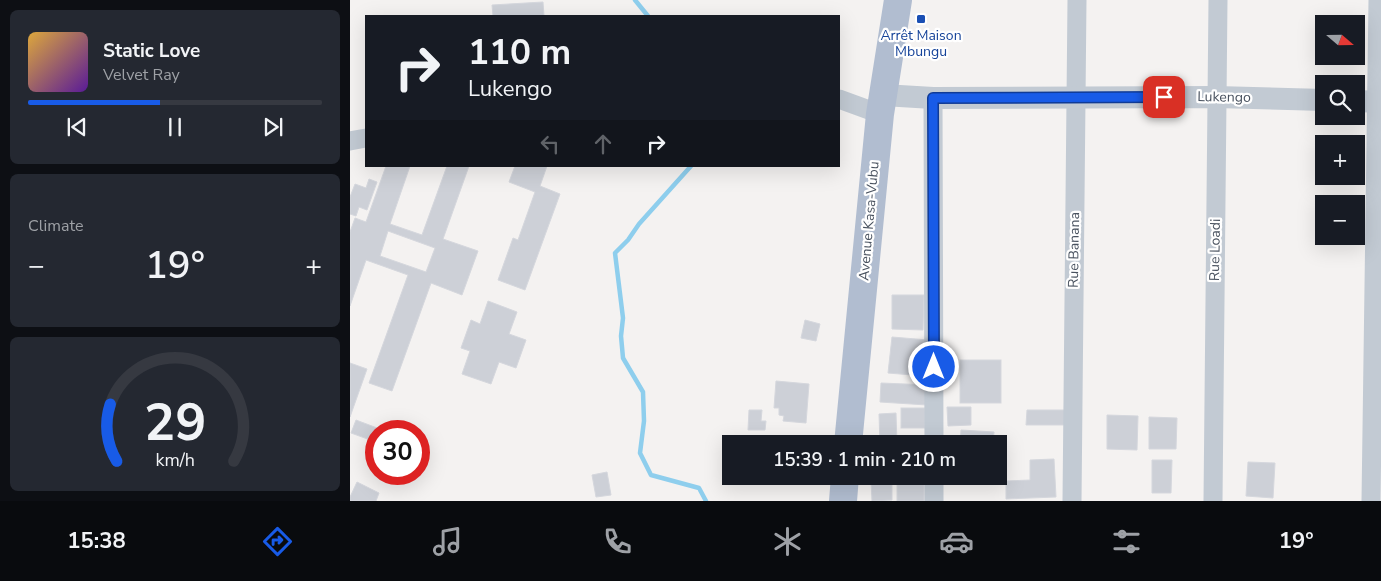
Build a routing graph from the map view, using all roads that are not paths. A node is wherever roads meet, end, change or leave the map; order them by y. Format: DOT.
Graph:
graph roads {
  1 [pos="898,0"];
  2 [pos="1077,0"];
  3 [pos="1218,0"];
  4 [pos="1378,0"];
  5 [pos="1216,96"];
  6 [pos="1076,97"];
  7 [pos="933,98"];
  8 [pos="840,99"];
  9 [pos="1315,100"];
  10 [pos="1371,102"];
  11 [pos="882,104"];
  12 [pos="365,138"];
  13 [pos="350,141"];
  14 [pos="849,435"];
  15 [pos="934,435"];
  16 [pos="844,485"];
  17 [pos="934,485"];
  18 [pos="843,501"];
  19 [pos="934,501"];
  20 [pos="1072,501"];
  21 [pos="1212,501"];
  22 [pos="1370,501"];
  1 -- 11 [label="main road, Avenue Kasa-Vubu"];
  2 -- 6 [label="street, Rue Banana"];
  3 -- 5 [label="street, Rue Loadi"];
  4 -- 10 [label="street"];
  5 -- 6 [label="street, Lukengo"];
  5 -- 9 [label="street, Lukengo"];
  5 -- 21 [label="street, Rue Loadi"];
  6 -- 7 [label="street, Lukengo"];
  6 -- 20 [label="street, Rue Banana"];
  7 -- 11 [label="street, Lukengo"];
  7 -- 15 [label="street"];
  8 -- 11 [label="street"];
  10 -- 22 [label="street"];
  11 -- 14 [label="main road, Avenue Kasa-Vubu"];
  12 -- 13 [label="street"];
  16 -- 18 [label="main road"];
  17 -- 19 [label="street"];
}
